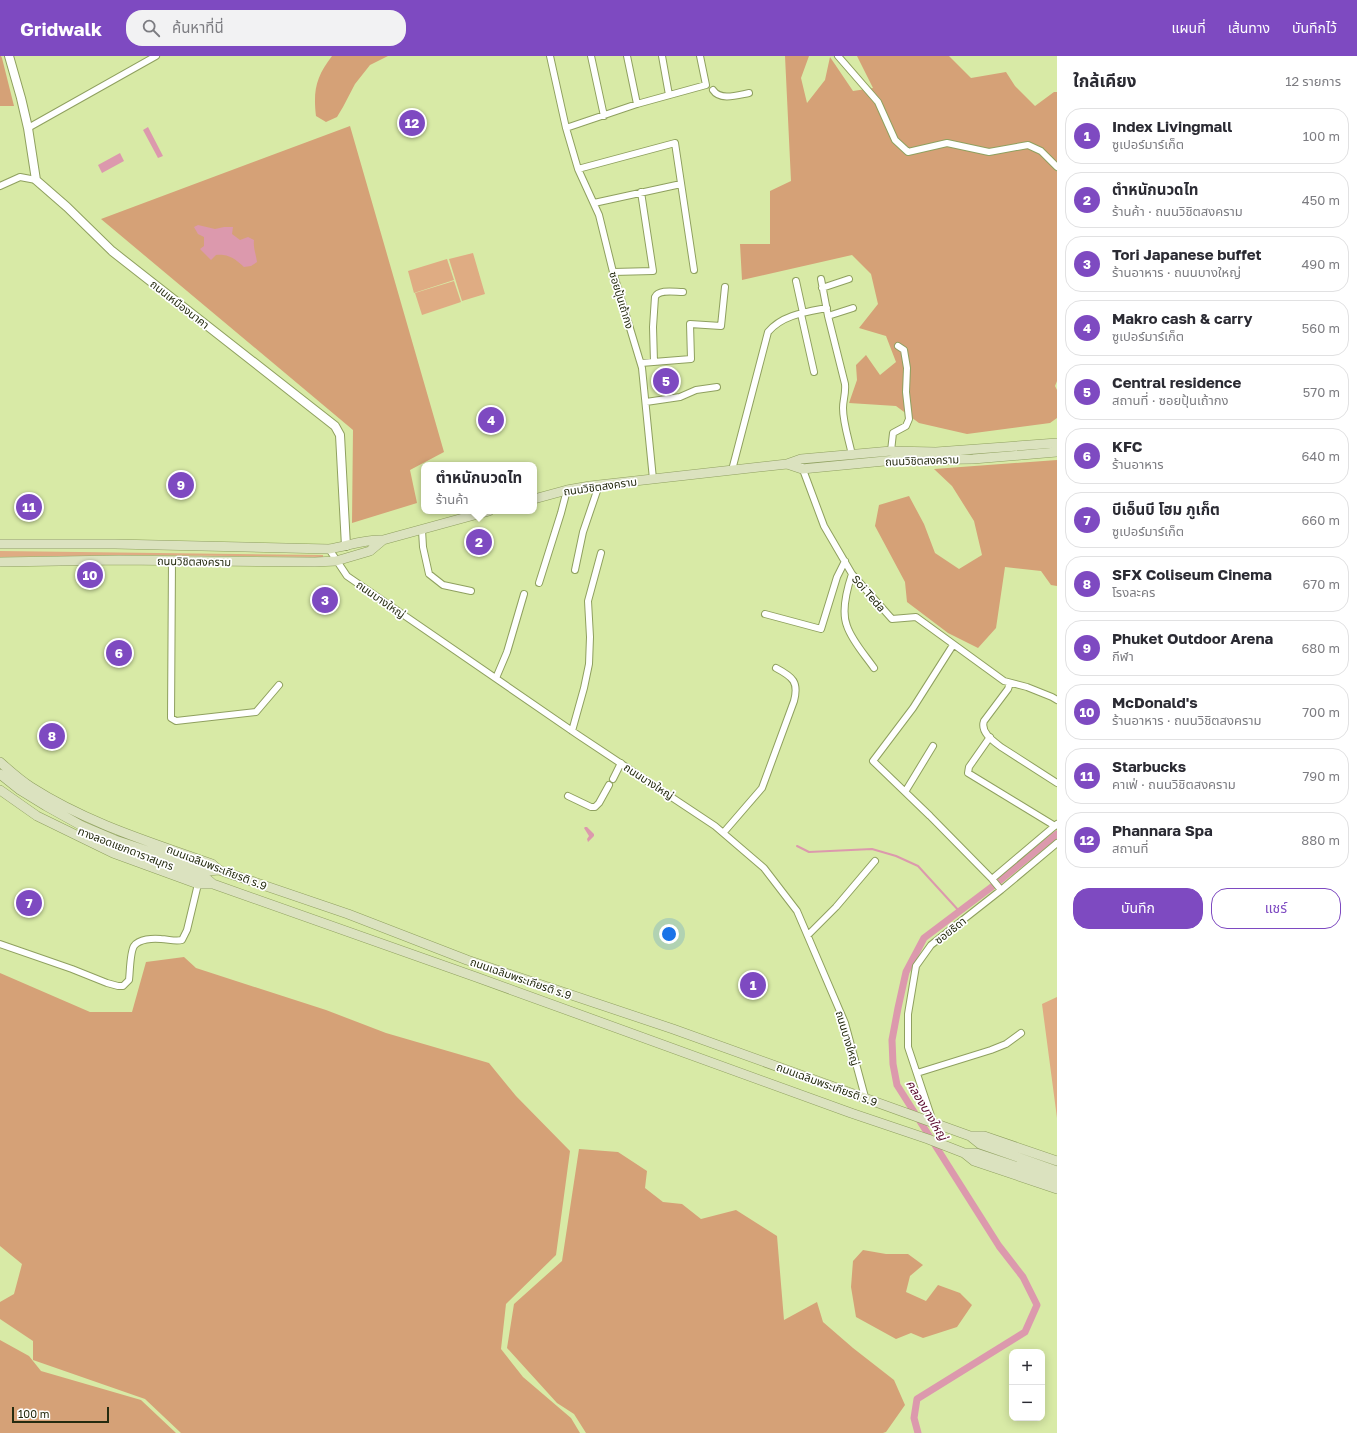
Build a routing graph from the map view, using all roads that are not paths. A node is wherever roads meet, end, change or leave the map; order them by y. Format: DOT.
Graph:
graph roads {
  1 [pos="9,56"];
  2 [pos="156,56"];
  3 [pos="550,56"];
  4 [pos="591,56"];
  5 [pos="627,56"];
  6 [pos="662,56"];
  7 [pos="700,56"];
  8 [pos="838,56"];
  9 [pos="712,90"];
  10 [pos="749,93"];
  11 [pos="669,95"];
  12 [pos="637,104"];
  13 [pos="604,116"];
  14 [pos="28,128"];
  15 [pos="566,128"];
  16 [pos="1057,167"];
  17 [pos="578,169"];
  18 [pos="36,180"];
  19 [pos="681,184"];
  20 [pos="0,186"];
  21 [pos="641,192"];
  22 [pos="594,203"];
  23 [pos="694,270"];
  24 [pos="612,272"];
  25 [pos="821,279"];
  26 [pos="849,279"];
  27 [pos="796,281"];
  28 [pos="725,287"];
  29 [pos="822,288"];
  30 [pos="683,292"];
  31 [pos="826,308"];
  32 [pos="853,308"];
  33 [pos="802,314"];
  34 [pos="828,316"];
  35 [pos="898,346"];
  36 [pos="654,362"];
  37 [pos="641,363"];
  38 [pos="814,372"];
  39 [pos="717,387"];
  40 [pos="646,402"];
  41 [pos="1057,443"];
  42 [pos="891,452"];
  43 [pos="1057,452"];
  44 [pos="852,455"];
  45 [pos="801,459"];
  46 [pos="787,464"];
  47 [pos="802,469"];
  48 [pos="732,470"];
  49 [pos="653,479"];
  50 [pos="599,485"];
  51 [pos="567,490"];
  52 [pos="537,498"];
  53 [pos="478,514"];
  54 [pos="422,530"];
  55 [pos="383,540"];
  56 [pos="0,544"];
  57 [pos="346,546"];
  58 [pos="329,549"];
  59 [pos="601,553"];
  60 [pos="172,560"];
  61 [pos="336,561"];
  62 [pos="845,561"];
  63 [pos="0,562"];
  64 [pos="575,570"];
  65 [pos="852,574"];
  66 [pos="539,583"];
  67 [pos="471,591"];
  68 [pos="524,594"];
  69 [pos="765,614"];
  70 [pos="953,645"];
  71 [pos="776,668"];
  72 [pos="874,668"];
  73 [pos="496,678"];
  74 [pos="1010,683"];
  75 [pos="279,685"];
  76 [pos="1057,700"];
  77 [pos="572,731"];
  78 [pos="990,737"];
  79 [pos="933,746"];
  80 [pos="0,762"];
  81 [pos="621,763"];
  82 [pos="0,774"];
  83 [pos="613,779"];
  84 [pos="1057,783"];
  85 [pos="0,784"];
  86 [pos="609,785"];
  87 [pos="0,790"];
  88 [pos="905,792"];
  89 [pos="568,796"];
  90 [pos="1056,825"];
  91 [pos="724,832"];
  92 [pos="1057,843"];
  93 [pos="875,861"];
  94 [pos="219,870"];
  95 [pos="992,879"];
  96 [pos="198,884"];
  97 [pos="212,884"];
  98 [pos="1001,890"];
  99 [pos="808,935"];
  100 [pos="0,944"];
  101 [pos="1021,1033"];
  102 [pos="917,1073"];
  103 [pos="865,1097"];
  104 [pos="933,1122"];
  105 [pos="970,1136"];
  106 [pos="964,1153"];
  107 [pos="1057,1161"];
  108 [pos="1057,1171"];
  109 [pos="1057,1180"];
  110 [pos="1057,1189"];
  1 -- 14 [label="street"];
  2 -- 14 [label="street"];
  3 -- 15 [label="street, ซอยปุ้นเถ้ากง"];
  4 -- 13 [label="street"];
  5 -- 12 [label="street"];
  6 -- 11 [label="street"];
  7 -- 11 [label="street"];
  8 -- 16 [label="street"];
  9 -- 10 [label="street"];
  11 -- 12 [label="street"];
  12 -- 13 [label="street"];
  13 -- 15 [label="street"];
  14 -- 18 [label="street"];
  15 -- 17 [label="street, ซอยปุ้นเถ้ากง"];
  17 -- 19 [label="street"];
  17 -- 22 [label="street, ซอยปุ้นเถ้ากง"];
  18 -- 20 [label="street"];
  18 -- 57 [label="street, ถนนเหมืองนาคา"];
  19 -- 21 [label="street"];
  19 -- 23 [label="street"];
  21 -- 22 [label="street"];
  21 -- 24 [label="street"];
  22 -- 24 [label="street, ซอยปุ้นเถ้ากง"];
  24 -- 37 [label="street, ซอยปุ้นเถ้ากง"];
  25 -- 29 [label="street"];
  26 -- 29 [label="street"];
  27 -- 33 [label="street"];
  28 -- 36 [label="street"];
  29 -- 31 [label="street"];
  30 -- 36 [label="street"];
  31 -- 33 [label="street"];
  31 -- 34 [label="street"];
  32 -- 34 [label="street"];
  33 -- 38 [label="street"];
  33 -- 48 [label="street"];
  34 -- 44 [label="street"];
  35 -- 42 [label="street"];
  36 -- 37 [label="street"];
  37 -- 40 [label="street, ซอยปุ้นเถ้ากง"];
  39 -- 40 [label="street"];
  40 -- 49 [label="street, ซอยปุ้นเถ้ากง"];
  41 -- 42 [label="main road, ถนนวิชิตสงคราม"];
  42 -- 44 [label="main road, ถนนวิชิตสงคราม"];
  43 -- 47 [label="main road, ถนนวิชิตสงคราม"];
  44 -- 45 [label="main road, ถนนวิชิตสงคราม"];
  45 -- 46 [label="main road, ถนนวิชิตสงคราม"];
  45 -- 47 [label="street, Soi Teda"];
  46 -- 47 [label="main road, ถนนวิชิตสงคราม"];
  46 -- 48 [label="main road, ถนนวิชิตสงคราม"];
  47 -- 62 [label="street, Soi Teda"];
  48 -- 49 [label="main road, ถนนวิชิตสงคราม"];
  49 -- 50 [label="main road, ถนนวิชิตสงคราม"];
  50 -- 51 [label="main road, ถนนวิชิตสงคราม"];
  50 -- 64 [label="street"];
  51 -- 52 [label="main road, ถนนวิชิตสงคราม"];
  51 -- 66 [label="street"];
  53 -- 54 [label="main road, ถนนวิชิตสงคราม"];
  54 -- 55 [label="main road, ถนนวิชิตสงคราม"];
  54 -- 67 [label="street"];
  55 -- 57 [label="main road, ถนนวิชิตสงคราม"];
  55 -- 61 [label="main road, ถนนวิชิตสงคราม"];
  56 -- 58 [label="main road, ถนนวิชิตสงคราม"];
  57 -- 58 [label="main road, ถนนวิชิตสงคราม"];
  58 -- 61 [label="street, ถนนบางใหญ่"];
  59 -- 77 [label="street"];
  60 -- 61 [label="main road, ถนนวิชิตสงคราม"];
  60 -- 63 [label="main road, ถนนวิชิตสงคราม"];
  60 -- 75 [label="street"];
  61 -- 73 [label="street, ถนนบางใหญ่"];
  62 -- 65 [label="street, Soi Teda"];
  62 -- 69 [label="street"];
  65 -- 70 [label="street, Soi Teda"];
  65 -- 72 [label="street"];
  68 -- 73 [label="street"];
  70 -- 74 [label="street, Soi Teda"];
  70 -- 88 [label="street"];
  71 -- 91 [label="street"];
  73 -- 77 [label="street, ถนนบางใหญ่"];
  74 -- 76 [label="street, Soi Teda"];
  74 -- 78 [label="street"];
  77 -- 81 [label="street, ถนนบางใหญ่"];
  78 -- 84 [label="street"];
  78 -- 90 [label="street"];
  79 -- 88 [label="street"];
  80 -- 94 [label="main road, ถนนเฉลิมพระเกียรติ ร.9"];
  81 -- 83 [label="street"];
  81 -- 91 [label="street, ถนนบางใหญ่"];
  82 -- 94 [label="main road, ทางลอดแยกดาราสมุทร"];
  85 -- 97 [label="main road, ทางลอดแยกดาราสมุทร"];
  86 -- 89 [label="street"];
  87 -- 96 [label="main road, ถนนเฉลิมพระเกียรติ ร.9"];
  88 -- 95 [label="street"];
  90 -- 95 [label="street"];
  91 -- 99 [label="street, ถนนบางใหญ่"];
  92 -- 98 [label="street, ซอยธิดา"];
  93 -- 99 [label="street"];
  94 -- 103 [label="main road, ถนนเฉลิมพระเกียรติ ร.9"];
  95 -- 98 [label="street"];
  96 -- 97 [label="main road, ถนนเฉลิมพระเกียรติ ร.9"];
  96 -- 100 [label="street"];
  97 -- 106 [label="main road, ถนนเฉลิมพระเกียรติ ร.9"];
  98 -- 102 [label="street, ซอยธิดา"];
  99 -- 103 [label="street, ถนนบางใหญ่"];
  101 -- 102 [label="street"];
  102 -- 104 [label="street, ซอยธิดา"];
  103 -- 104 [label="main road, ถนนเฉลิมพระเกียรติ ร.9"];
  104 -- 105 [label="main road, ถนนเฉลิมพระเกียรติ ร.9"];
  105 -- 107 [label="main road, ถนนเฉลิมพระเกียรติ ร.9"];
  105 -- 108 [label="main road"];
  106 -- 109 [label="main road"];
  106 -- 110 [label="main road, ถนนเฉลิมพระเกียรติ ร.9"];
}
